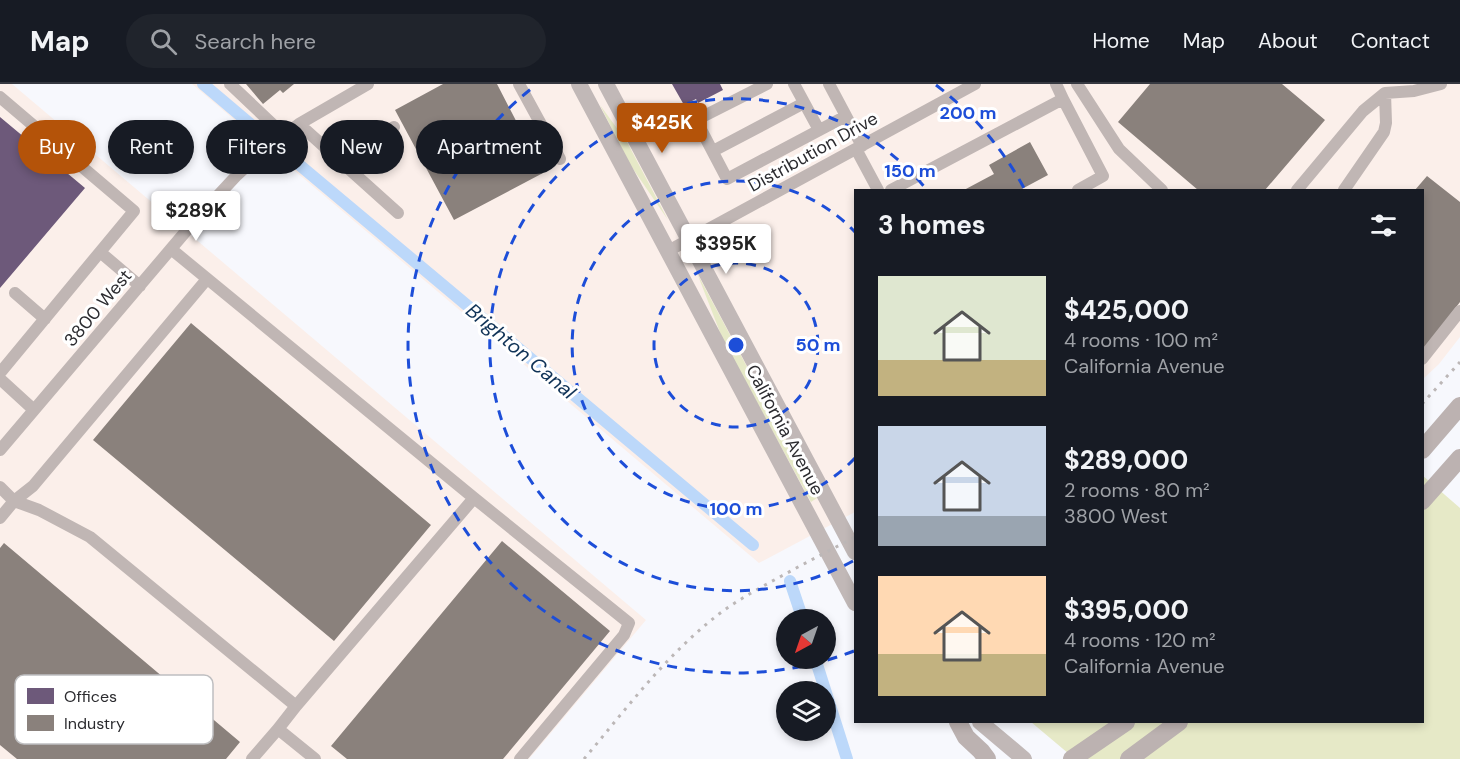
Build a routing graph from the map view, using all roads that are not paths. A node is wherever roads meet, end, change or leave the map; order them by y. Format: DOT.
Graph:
graph roads {
  1 [pos="230,84"];
  2 [pos="368,84"];
  3 [pos="519,84"];
  4 [pos="579,84"];
  5 [pos="606,84"];
  6 [pos="794,84"];
  7 [pos="829,84"];
  8 [pos="975,84"];
  9 [pos="1056,84"];
  10 [pos="1077,84"];
  11 [pos="1374,84"];
  12 [pos="1441,84"];
  13 [pos="760,85"];
  14 [pos="1385,93"];
  15 [pos="0,97"];
  16 [pos="1063,99"];
  17 [pos="804,103"];
  18 [pos="846,116"];
  19 [pos="268,120"];
  20 [pos="306,120"];
  21 [pos="539,120"];
  22 [pos="819,130"];
  23 [pos="308,132"];
  24 [pos="320,142"];
  25 [pos="859,148"];
  26 [pos="713,151"];
  27 [pos="239,174"];
  28 [pos="355,174"];
  29 [pos="900,188"];
  30 [pos="878,189"];
  31 [pos="1080,189"];
  32 [pos="1161,189"];
  33 [pos="1298,189"];
  34 [pos="1345,189"];
  35 [pos="398,213"];
  36 [pos="689,240"];
  37 [pos="171,249"];
  38 [pos="668,251"];
  39 [pos="100,252"];
  40 [pos="207,279"];
  41 [pos="140,286"];
  42 [pos="15,293"];
  43 [pos="1460,311"];
  44 [pos="45,319"];
  45 [pos="1424,356"];
  46 [pos="0,373"];
  47 [pos="0,379"];
  48 [pos="1460,405"];
  49 [pos="34,410"];
  50 [pos="1424,448"];
  51 [pos="0,450"];
  52 [pos="1460,458"];
  53 [pos="0,487"];
  54 [pos="474,498"];
  55 [pos="1424,499"];
  56 [pos="14,501"];
  57 [pos="0,518"];
  58 [pos="854,550"];
  59 [pos="854,601"];
  60 [pos="296,706"];
  61 [pos="959,723"];
  62 [pos="981,723"];
  63 [pos="1125,723"];
  64 [pos="1178,723"];
  65 [pos="278,729"];
  66 [pos="1145,752"];
  67 [pos="252,759"];
  68 [pos="315,759"];
  69 [pos="520,759"];
  70 [pos="987,759"];
  71 [pos="1024,759"];
  72 [pos="1072,759"];
  73 [pos="1129,759"];
  1 -- 19 [label="street"];
  2 -- 20 [label="street, 3800 West"];
  3 -- 21 [label="street"];
  4 -- 38 [label="main road, California Avenue"];
  5 -- 36 [label="main road, California Avenue"];
  6 -- 17 [label="street"];
  7 -- 18 [label="street"];
  8 -- 25 [label="street, Distribution Drive"];
  9 -- 16 [label="street"];
  10 -- 32 [label="street"];
  11 -- 14 [label="street"];
  12 -- 14 [label="street"];
  13 -- 26 [label="street"];
  14 -- 33 [label="street"];
  14 -- 34 [label="street"];
  15 -- 39 [label="street"];
  16 -- 29 [label="street"];
  16 -- 31 [label="street"];
  17 -- 22 [label="street"];
  17 -- 26 [label="street"];
  18 -- 22 [label="street"];
  18 -- 25 [label="street"];
  22 -- 26 [label="street"];
  23 -- 24 [label="street"];
  25 -- 30 [label="street"];
  25 -- 36 [label="street, Distribution Drive"];
  27 -- 37 [label="street, 3800 West"];
  28 -- 35 [label="street"];
  36 -- 38 [label="street, Distribution Drive"];
  36 -- 58 [label="main road, California Avenue"];
  37 -- 40 [label="street"];
  37 -- 41 [label="street, 3800 West"];
  38 -- 59 [label="main road, California Avenue"];
  39 -- 41 [label="street"];
  39 -- 44 [label="street"];
  40 -- 54 [label="street"];
  40 -- 56 [label="street"];
  41 -- 49 [label="street, 3800 West"];
  42 -- 44 [label="street"];
  43 -- 45 [label="street"];
  44 -- 46 [label="street"];
  47 -- 49 [label="street"];
  48 -- 50 [label="highway"];
  49 -- 51 [label="street, 3800 West"];
  52 -- 55 [label="highway"];
  53 -- 56 [label="street"];
  54 -- 60 [label="street"];
  54 -- 69 [label="street"];
  56 -- 57 [label="street"];
  56 -- 60 [label="street"];
  60 -- 65 [label="street"];
  61 -- 70 [label="highway"];
  62 -- 71 [label="main road"];
  63 -- 72 [label="highway"];
  64 -- 66 [label="highway"];
  65 -- 67 [label="street"];
  65 -- 68 [label="street"];
  66 -- 73 [label="highway"];
}
